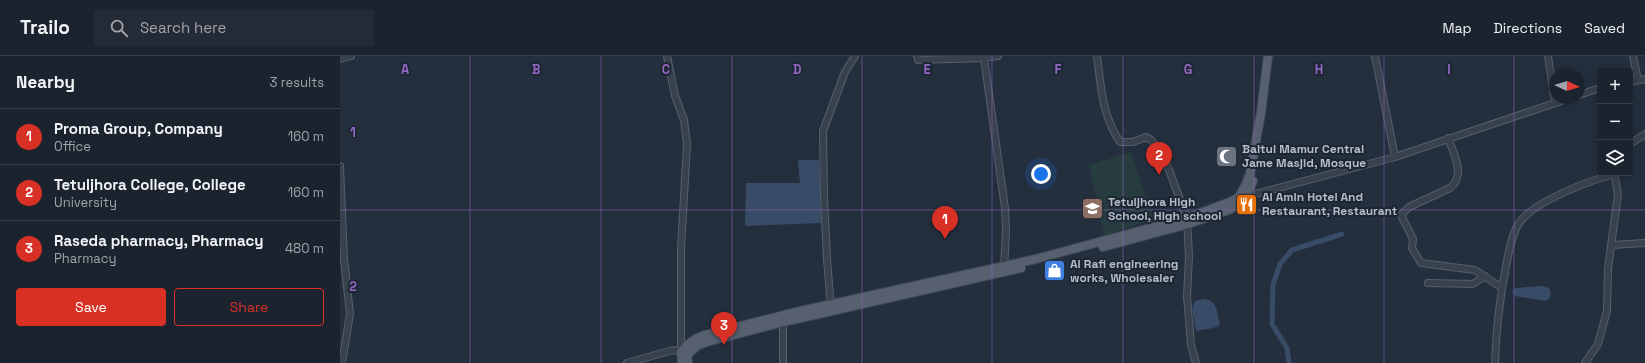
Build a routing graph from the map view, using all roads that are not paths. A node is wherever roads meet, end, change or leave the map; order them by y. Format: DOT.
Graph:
graph roads {
  1 [pos="351,56"];
  2 [pos="667,56"];
  3 [pos="855,56"];
  4 [pos="917,56"];
  5 [pos="998,56"];
  6 [pos="1097,56"];
  7 [pos="1268,56"];
  8 [pos="1273,56"];
  9 [pos="1375,56"];
  10 [pos="1548,56"];
  11 [pos="1633,56"];
  12 [pos="985,57"];
  13 [pos="340,59"];
  14 [pos="1550,68"];
  15 [pos="1645,79"];
  16 [pos="1638,80"];
  17 [pos="1633,81"];
  18 [pos="1597,89"];
  19 [pos="1585,93"];
  20 [pos="1552,104"];
  21 [pos="1645,134"];
  22 [pos="1448,138"];
  23 [pos="1633,142"];
  24 [pos="1395,157"];
  25 [pos="340,166"];
  26 [pos="1606,176"];
  27 [pos="1614,176"];
  28 [pos="1242,197"];
  29 [pos="342,219"];
  30 [pos="1188,221"];
  31 [pos="1645,243"];
  32 [pos="1612,245"];
  33 [pos="1004,269"];
  34 [pos="1485,276"];
  35 [pos="1428,283"];
  36 [pos="1502,288"];
  37 [pos="831,308"];
  38 [pos="783,322"];
  39 [pos="684,352"];
  40 [pos="342,363"];
  41 [pos="627,363"];
  42 [pos="682,363"];
  43 [pos="783,363"];
  44 [pos="1196,363"];
  45 [pos="1495,363"];
  46 [pos="1585,363"];
  1 -- 13 [label="street"];
  2 -- 39 [label="street"];
  3 -- 37 [label="street"];
  4 -- 12 [label="street"];
  5 -- 12 [label="street"];
  6 -- 30 [label="street"];
  7 -- 28 [label="main road"];
  8 -- 28 [label="main road"];
  9 -- 24 [label="street"];
  10 -- 14 [label="street"];
  11 -- 16 [label="street"];
  12 -- 33 [label="street"];
  15 -- 16 [label="street"];
  16 -- 17 [label="street"];
  18 -- 19 [label="street"];
  20 -- 22 [label="street"];
  21 -- 23 [label="street"];
  22 -- 24 [label="street"];
  22 -- 34 [label="street"];
  24 -- 28 [label="street"];
  25 -- 29 [label="street"];
  26 -- 36 [label="street"];
  27 -- 32 [label="street"];
  28 -- 30 [label="main road"];
  29 -- 40 [label="street"];
  30 -- 33 [label="main road"];
  30 -- 44 [label="street"];
  31 -- 32 [label="street"];
  32 -- 46 [label="street"];
  33 -- 37 [label="main road"];
  34 -- 35 [label="street"];
  34 -- 36 [label="street"];
  36 -- 45 [label="street"];
  37 -- 38 [label="main road"];
  37 -- 39 [label="main road"];
  38 -- 39 [label="main road"];
  38 -- 43 [label="street"];
  39 -- 41 [label="street"];
  39 -- 42 [label="main road"];
}
